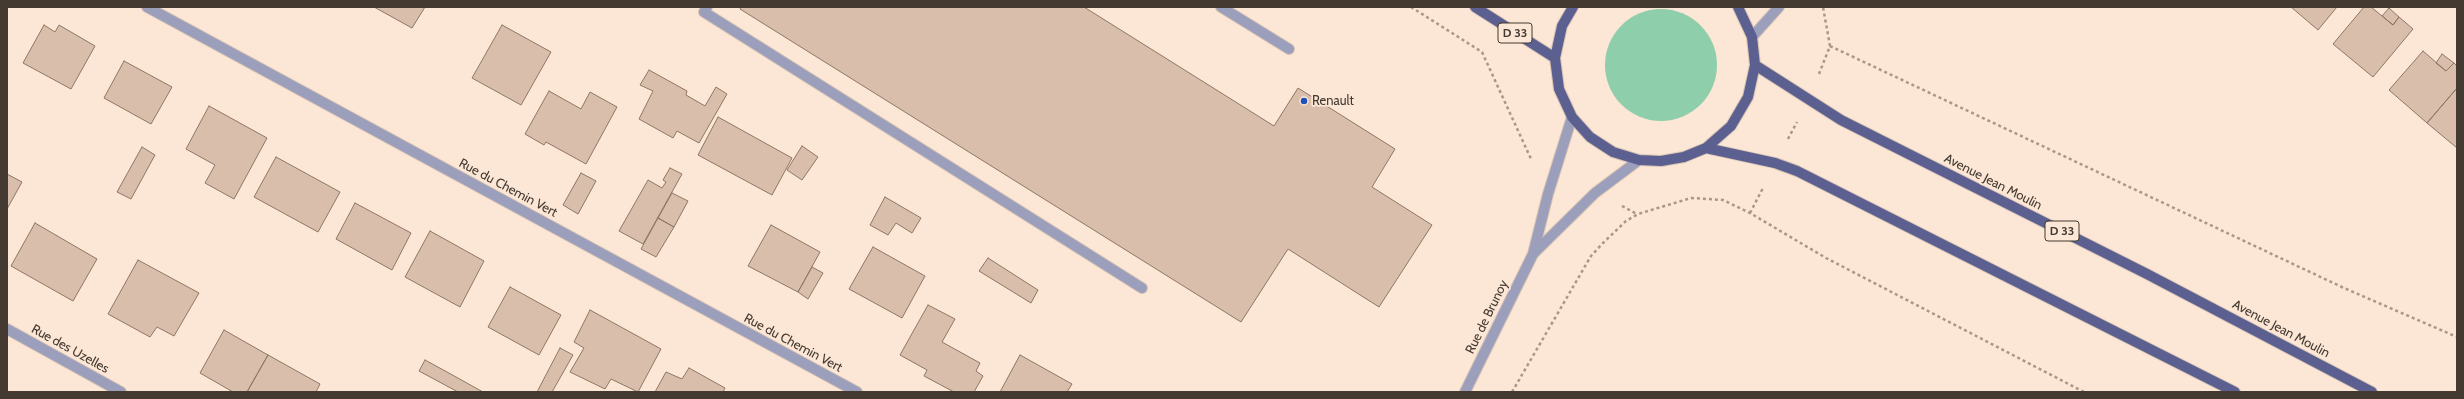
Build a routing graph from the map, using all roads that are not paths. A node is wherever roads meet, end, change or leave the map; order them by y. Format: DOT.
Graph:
graph roads {
  1 [pos="147,7"];
  2 [pos="1221,7"];
  3 [pos="1475,7"];
  4 [pos="1573,7"];
  5 [pos="1738,7"];
  6 [pos="1779,7"];
  7 [pos="702,9"];
  8 [pos="1752,37"];
  9 [pos="1289,49"];
  10 [pos="1555,58"];
  11 [pos="1755,65"];
  12 [pos="1572,117"];
  13 [pos="1706,148"];
  14 [pos="1639,160"];
  15 [pos="1533,254"];
  16 [pos="1142,288"];
  17 [pos="7,329"];
  18 [pos="121,392"];
  19 [pos="857,392"];
  20 [pos="1465,392"];
  21 [pos="2235,392"];
  22 [pos="2372,392"];
  1 -- 19 [label="street, Rue du Chemin Vert"];
  2 -- 9 [label="street"];
  3 -- 10 [label="main road, D 33"];
  4 -- 10 [label="main road"];
  5 -- 8 [label="main road"];
  6 -- 8 [label="street"];
  7 -- 16 [label="street"];
  8 -- 11 [label="main road"];
  10 -- 12 [label="main road"];
  11 -- 13 [label="main road"];
  11 -- 22 [label="main road, Avenue Jean Moulin / D 33"];
  12 -- 14 [label="main road"];
  12 -- 15 [label="street, Rue de Brunoy"];
  13 -- 14 [label="main road"];
  13 -- 21 [label="main road"];
  14 -- 15 [label="street, Rue de Brunoy"];
  15 -- 20 [label="street, Rue de Brunoy"];
  17 -- 18 [label="street, Rue des Uzelles"];
}
